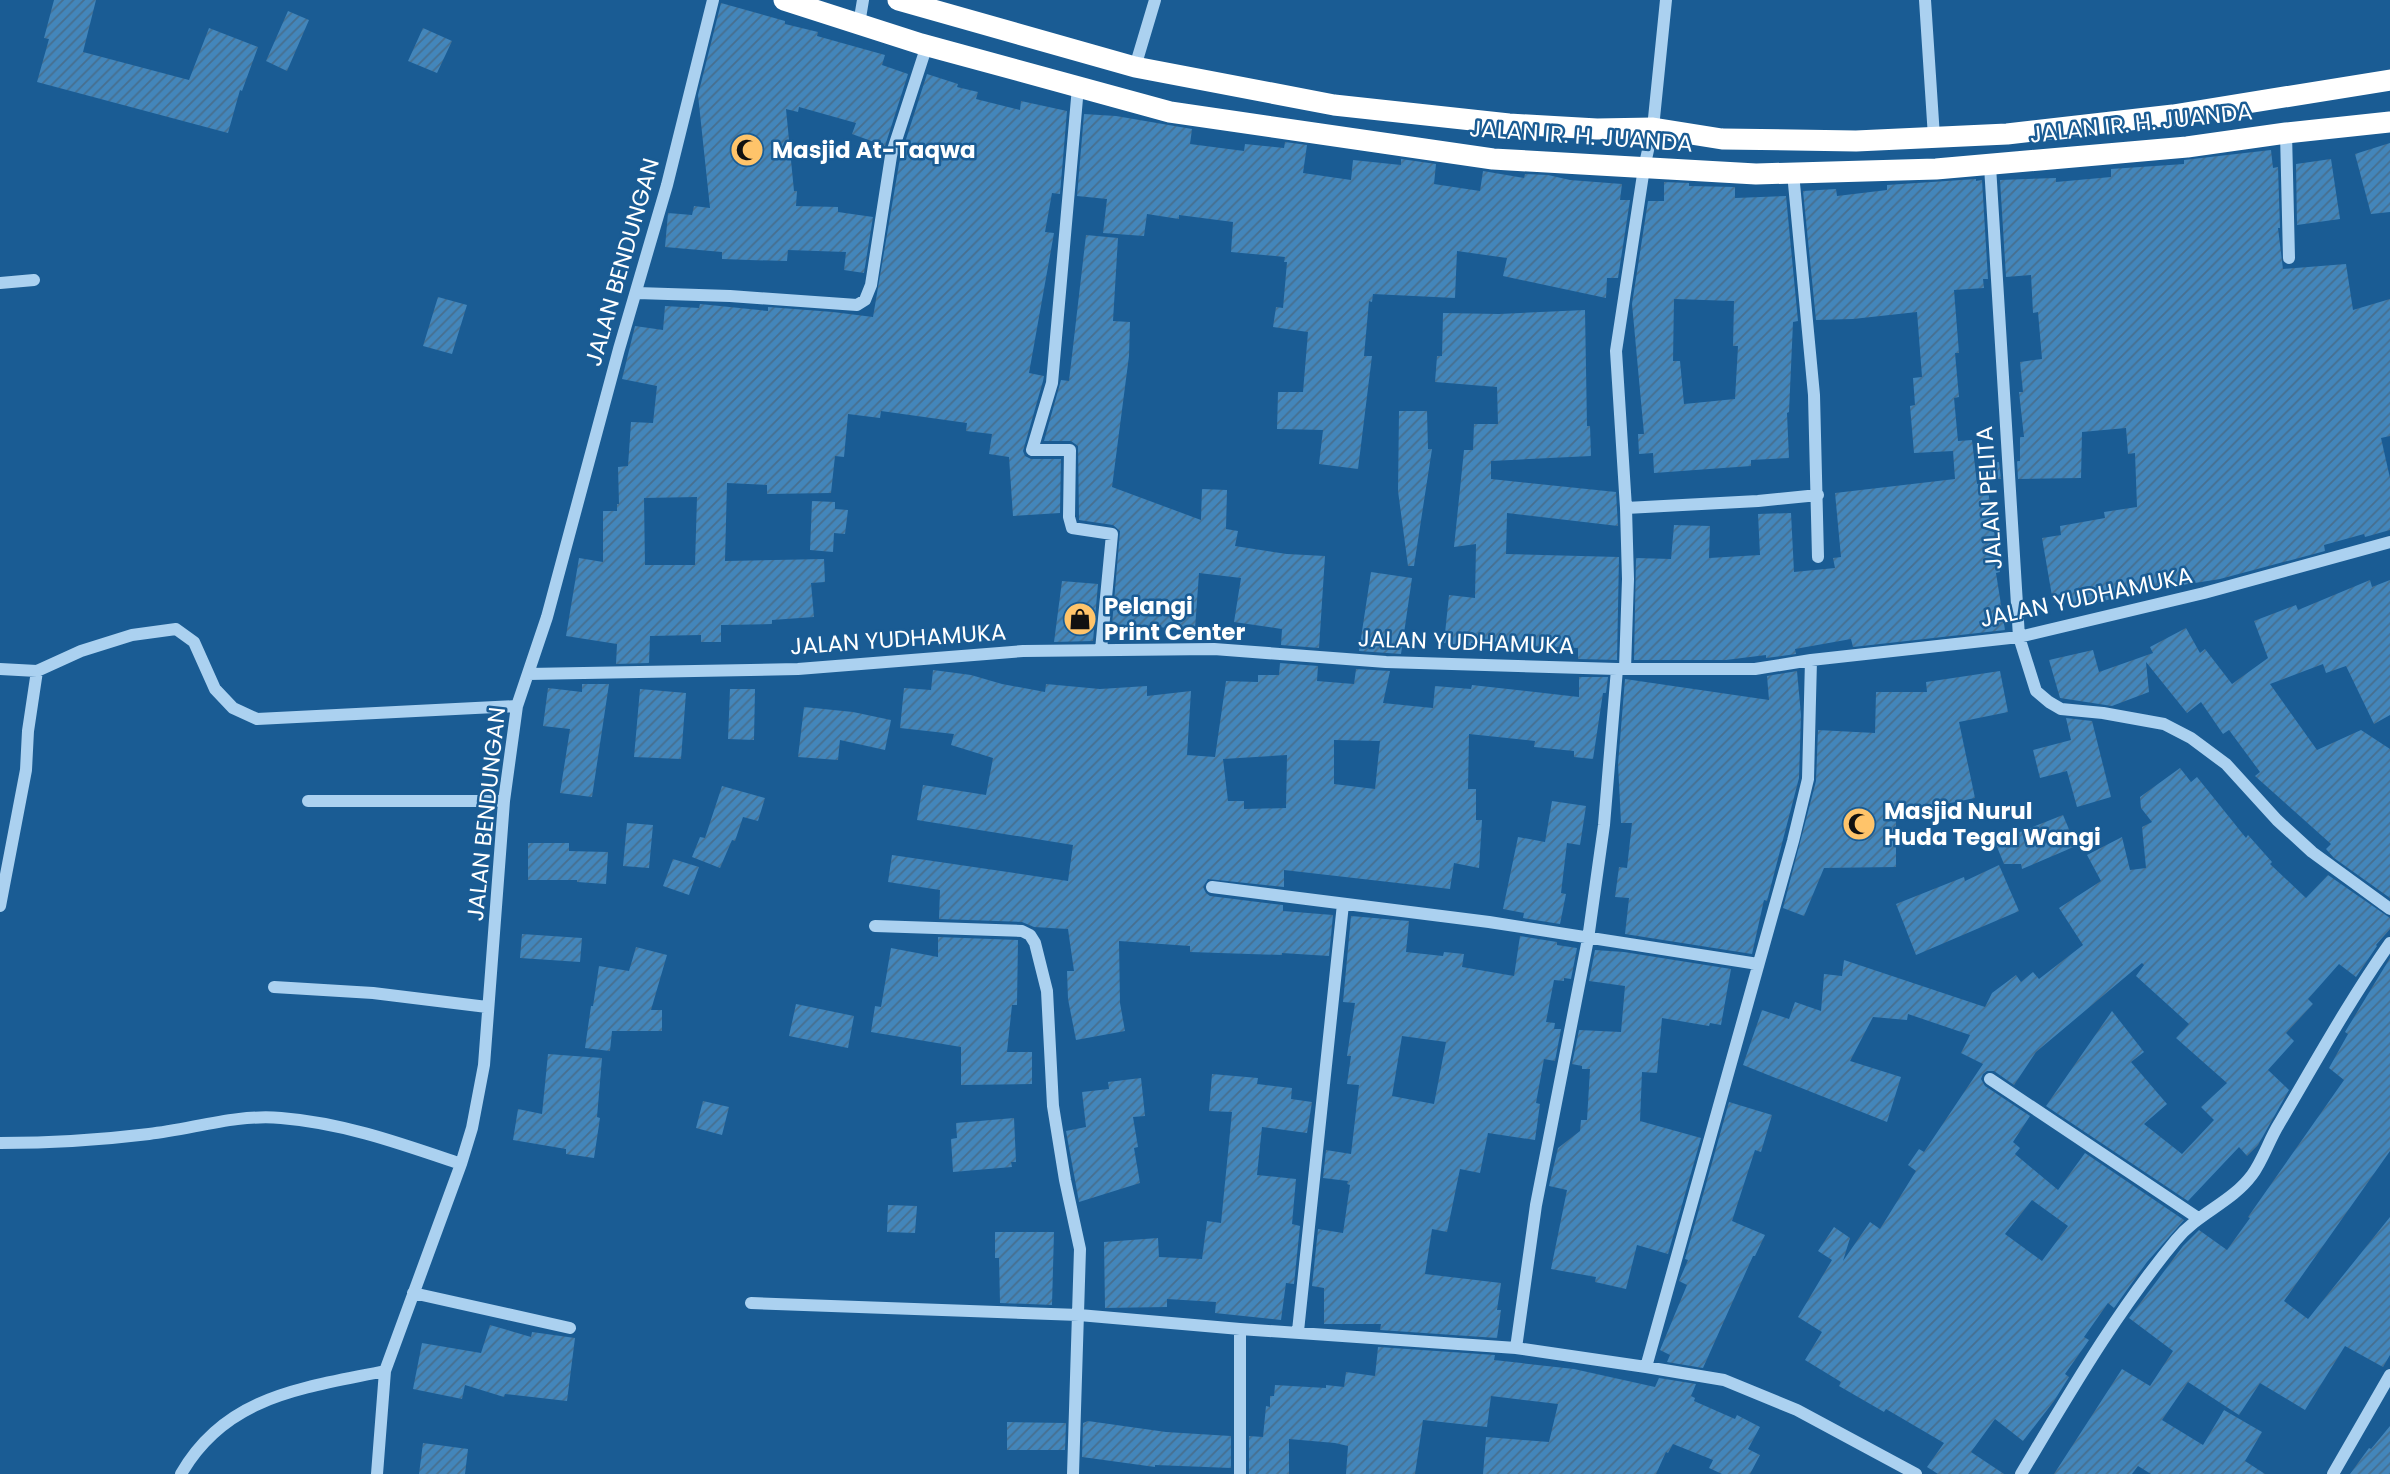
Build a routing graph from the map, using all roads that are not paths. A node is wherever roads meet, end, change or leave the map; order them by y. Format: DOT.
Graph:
graph roads {
  1 [pos="713,0"];
  2 [pos="783,0"];
  3 [pos="863,0"];
  4 [pos="898,0"];
  5 [pos="1155,0"];
  6 [pos="1666,0"];
  7 [pos="1925,0"];
  8 [pos="859,24"];
  9 [pos="927,45"];
  10 [pos="1135,67"];
  11 [pos="2390,80"];
  12 [pos="1078,87"];
  13 [pos="2390,122"];
  14 [pos="2088,125"];
  15 [pos="1653,128"];
  16 [pos="2286,133"];
  17 [pos="1934,137"];
  18 [pos="2089,156"];
  19 [pos="1990,166"];
  20 [pos="1644,168"];
  21 [pos="1793,173"];
  22 [pos="2289,258"];
  23 [pos="34,280"];
  24 [pos="0,283"];
  25 [pos="637,293"];
  26 [pos="1818,495"];
  27 [pos="1626,508"];
  28 [pos="2390,542"];
  29 [pos="1818,557"];
  30 [pos="2019,638"];
  31 [pos="1101,650"];
  32 [pos="1811,660"];
  33 [pos="0,669"];
  34 [pos="1621,669"];
  35 [pos="37,671"];
  36 [pos="528,674"];
  37 [pos="517,706"];
  38 [pos="308,801"];
  39 [pos="504,801"];
  40 [pos="1212,887"];
  41 [pos="1343,904"];
  42 [pos="0,906"];
  43 [pos="2390,909"];
  44 [pos="875,926"];
  45 [pos="1588,939"];
  46 [pos="2390,943"];
  47 [pos="1758,964"];
  48 [pos="274,987"];
  49 [pos="487,1007"];
  50 [pos="1990,1079"];
  51 [pos="0,1143"];
  52 [pos="461,1164"];
  53 [pos="2198,1218"];
  54 [pos="413,1293"];
  55 [pos="751,1303"];
  56 [pos="1079,1315"];
  57 [pos="570,1328"];
  58 [pos="1240,1329"];
  59 [pos="1298,1331"];
  60 [pos="1516,1348"];
  61 [pos="1646,1367"];
  62 [pos="385,1371"];
  63 [pos="2390,1375"];
  64 [pos="181,1474"];
  65 [pos="377,1474"];
  66 [pos="1073,1474"];
  67 [pos="1240,1474"];
  68 [pos="1916,1474"];
  69 [pos="2021,1474"];
  70 [pos="2333,1474"];
  1 -- 25 [label="street, JALAN BENDUNGAN"];
  2 -- 8 [label="highway, JALAN IR. H. JUANDA"];
  3 -- 8 [label="street"];
  4 -- 10 [label="highway, JALAN IR. H. JUANDA"];
  5 -- 10 [label="street"];
  6 -- 15 [label="street"];
  7 -- 17 [label="street"];
  8 -- 9 [label="highway, JALAN IR. H. JUANDA"];
  9 -- 12 [label="highway, JALAN IR. H. JUANDA"];
  9 -- 25 [label="street"];
  10 -- 15 [label="highway, JALAN IR. H. JUANDA"];
  11 -- 14 [label="highway, JALAN IR. H. JUANDA"];
  12 -- 20 [label="highway, JALAN IR. H. JUANDA"];
  12 -- 31 [label="street"];
  13 -- 16 [label="highway, JALAN IR. H. JUANDA"];
  14 -- 17 [label="highway, JALAN IR. H. JUANDA"];
  14 -- 18 [label="highway"];
  15 -- 17 [label="highway, JALAN IR. H. JUANDA"];
  15 -- 20 [label="street"];
  16 -- 18 [label="highway, JALAN IR. H. JUANDA"];
  16 -- 22 [label="street"];
  18 -- 19 [label="highway, JALAN IR. H. JUANDA"];
  19 -- 21 [label="highway, JALAN IR. H. JUANDA"];
  19 -- 30 [label="street, JALAN PELITA"];
  20 -- 21 [label="highway, JALAN IR. H. JUANDA"];
  20 -- 27 [label="street"];
  21 -- 26 [label="street"];
  23 -- 24 [label="street"];
  25 -- 36 [label="street, JALAN BENDUNGAN"];
  26 -- 27 [label="street"];
  26 -- 29 [label="street"];
  27 -- 34 [label="street"];
  28 -- 30 [label="street, JALAN YUDHAMUKA"];
  30 -- 32 [label="street, JALAN YUDHAMUKA"];
  30 -- 43 [label="street, JALAN PELITA"];
  31 -- 34 [label="street, JALAN YUDHAMUKA"];
  31 -- 36 [label="street, JALAN YUDHAMUKA"];
  32 -- 34 [label="street, JALAN YUDHAMUKA"];
  32 -- 47 [label="street"];
  33 -- 35 [label="street"];
  34 -- 45 [label="street"];
  35 -- 37 [label="street"];
  35 -- 42 [label="street"];
  36 -- 37 [label="street, JALAN BENDUNGAN"];
  37 -- 39 [label="street, JALAN BENDUNGAN"];
  38 -- 39 [label="street"];
  39 -- 49 [label="street, JALAN BENDUNGAN"];
  40 -- 41 [label="street"];
  41 -- 45 [label="street"];
  41 -- 59 [label="street"];
  44 -- 56 [label="street"];
  45 -- 47 [label="street"];
  45 -- 60 [label="street"];
  46 -- 53 [label="street"];
  47 -- 61 [label="street"];
  48 -- 49 [label="street"];
  49 -- 52 [label="street, JALAN BENDUNGAN"];
  50 -- 53 [label="street"];
  51 -- 52 [label="street"];
  52 -- 54 [label="street, JALAN BENDUNGAN"];
  53 -- 69 [label="street"];
  54 -- 57 [label="street"];
  54 -- 62 [label="street, JALAN BENDUNGAN"];
  55 -- 56 [label="street"];
  56 -- 58 [label="street"];
  56 -- 66 [label="street"];
  58 -- 59 [label="street"];
  58 -- 67 [label="street"];
  59 -- 60 [label="street"];
  60 -- 61 [label="street"];
  61 -- 68 [label="street"];
  62 -- 64 [label="street"];
  62 -- 65 [label="street, JALAN BENDUNGAN"];
  63 -- 70 [label="street"];
}
